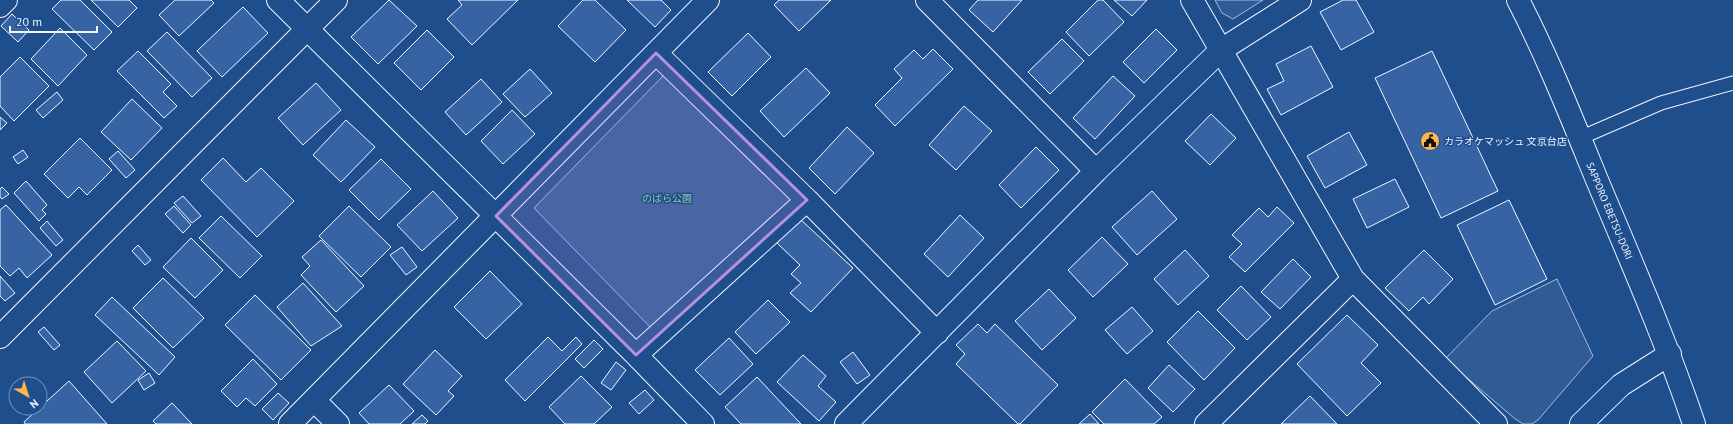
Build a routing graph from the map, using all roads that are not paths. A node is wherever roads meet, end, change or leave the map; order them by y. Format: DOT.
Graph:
graph roads {
  1 [pos="6,0"];
  2 [pos="278,0"];
  3 [pos="336,0"];
  4 [pos="708,0"];
  5 [pos="927,0"];
  6 [pos="1192,0"];
  7 [pos="1300,0"];
  8 [pos="1518,0"];
  9 [pos="0,6"];
  10 [pos="307,29"];
  11 [pos="1221,50"];
  12 [pos="656,53"];
  13 [pos="1733,83"];
  14 [pos="1580,138"];
  15 [pos="1096,171"];
  16 [pos="807,200"];
  17 [pos="496,216"];
  18 [pos="1353,279"];
  19 [pos="937,333"];
  20 [pos="0,337"];
  21 [pos="1670,354"];
  22 [pos="636,355"];
  23 [pos="314,400"];
  24 [pos="290,424"];
  25 [pos="338,424"];
  26 [pos="703,424"];
  27 [pos="846,424"];
  28 [pos="1206,424"];
  29 [pos="1496,424"];
  30 [pos="1581,424"];
  31 [pos="1694,424"];
  1 -- 9 [label="main road"];
  2 -- 10 [label="main road"];
  3 -- 10 [label="main road"];
  4 -- 12 [label="main road"];
  5 -- 15 [label="main road"];
  6 -- 11 [label="main road"];
  7 -- 11 [label="main road"];
  8 -- 14 [label="main road, SAPPORO EBETSU-DORI"];
  10 -- 17 [label="main road"];
  10 -- 20 [label="main road"];
  11 -- 15 [label="main road"];
  11 -- 18 [label="main road"];
  12 -- 16 [label="main road"];
  12 -- 17 [label="main road"];
  13 -- 14 [label="lane"];
  14 -- 21 [label="main road, SAPPORO EBETSU-DORI"];
  15 -- 19 [label="main road"];
  16 -- 19 [label="main road"];
  16 -- 22 [label="main road"];
  17 -- 22 [label="main road"];
  17 -- 23 [label="main road"];
  18 -- 28 [label="main road"];
  18 -- 29 [label="main road"];
  19 -- 27 [label="main road"];
  21 -- 30 [label="main road"];
  21 -- 31 [label="main road, SAPPORO EBETSU-DORI"];
  22 -- 26 [label="main road"];
  23 -- 24 [label="main road"];
  23 -- 25 [label="main road"];
}
